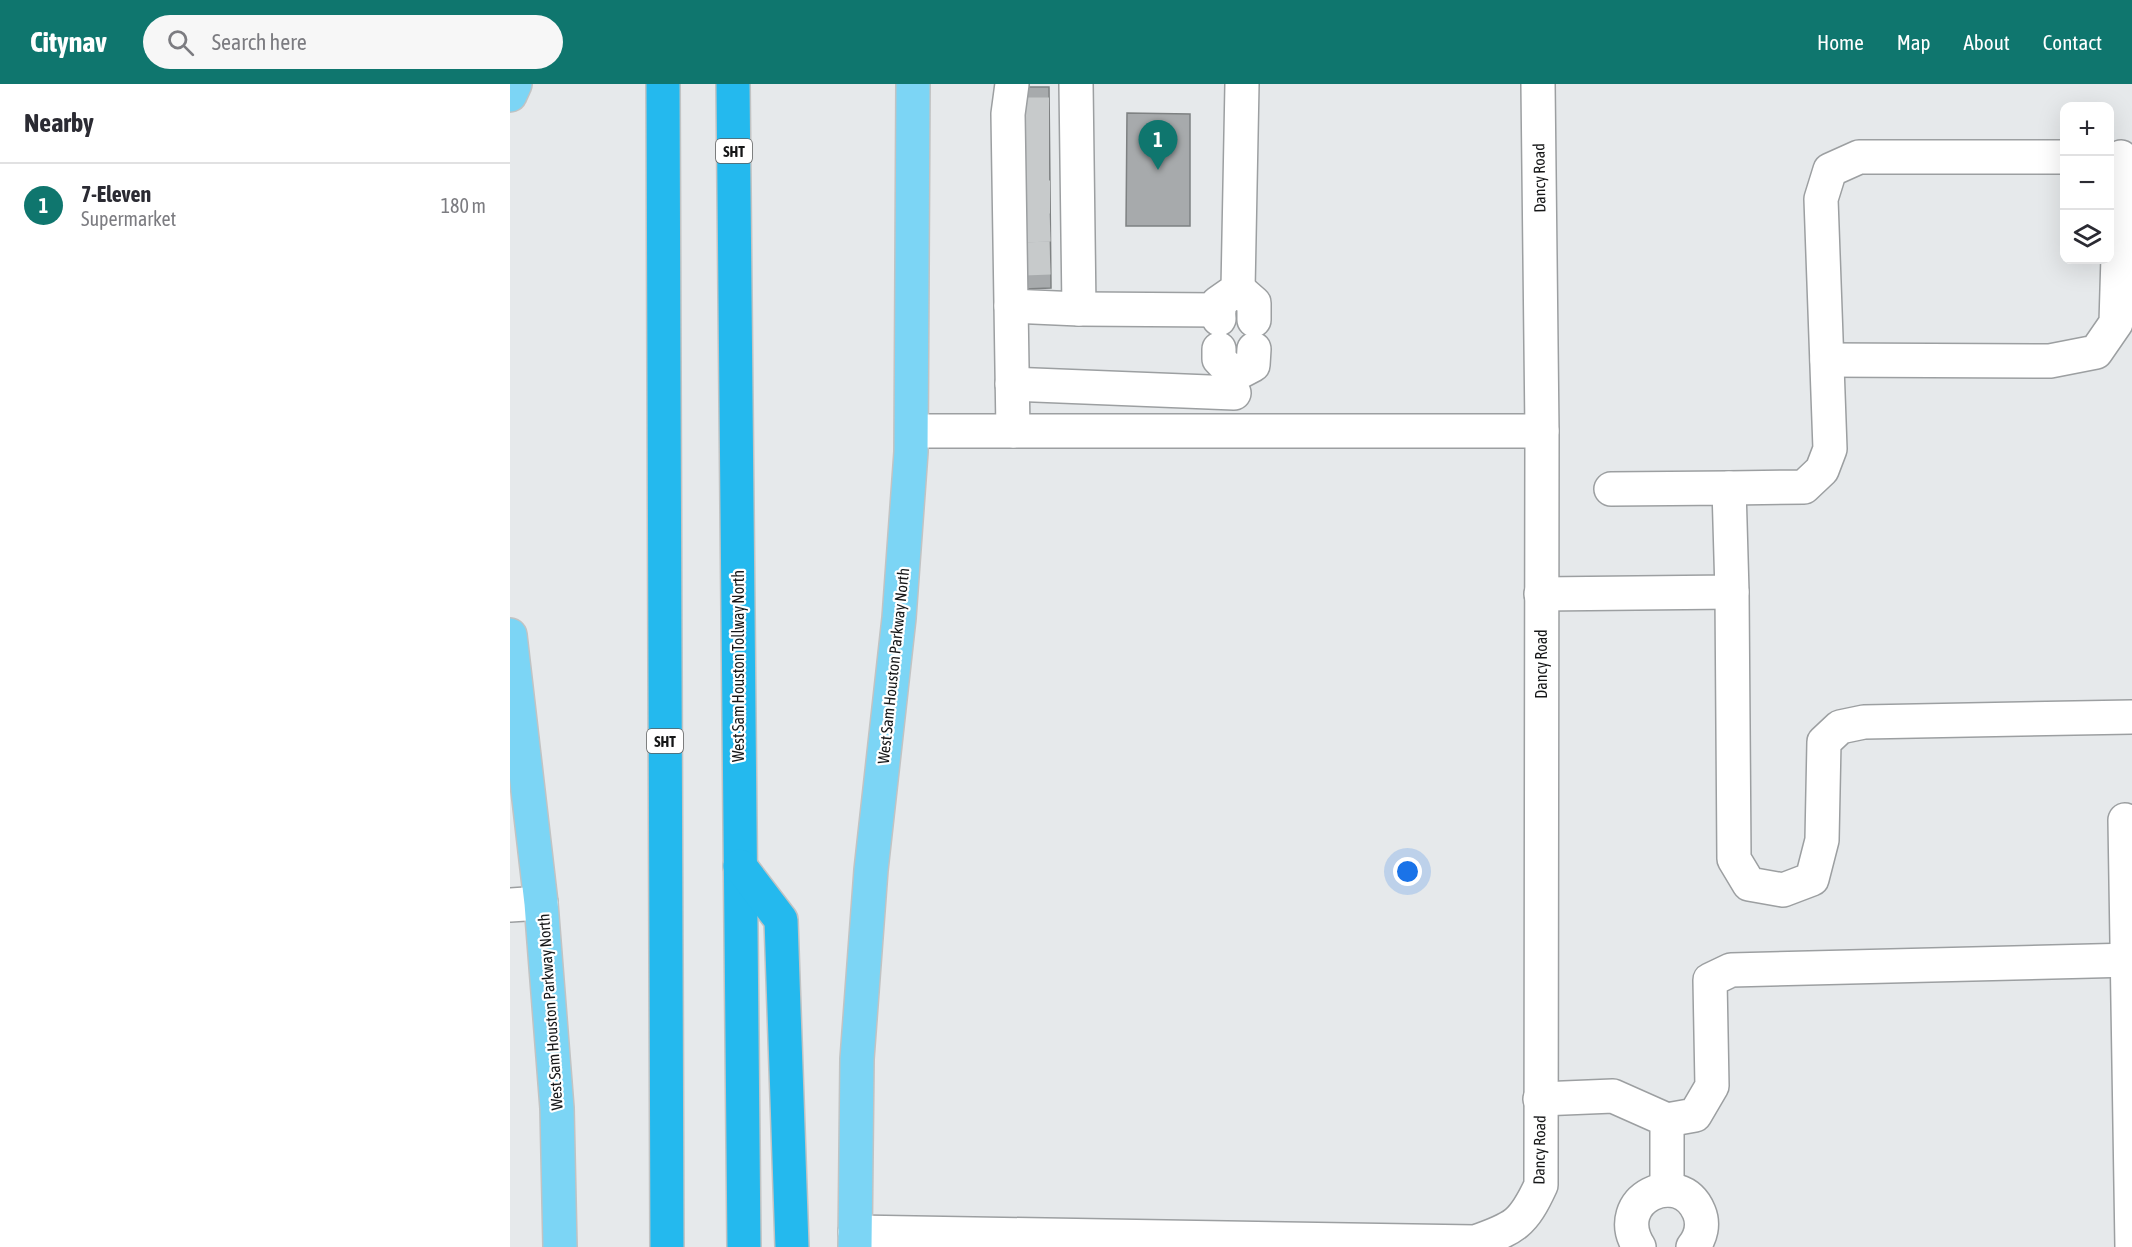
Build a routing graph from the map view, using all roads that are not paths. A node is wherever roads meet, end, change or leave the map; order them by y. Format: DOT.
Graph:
graph roads {
  1 [pos="515,84"];
  2 [pos="663,84"];
  3 [pos="1242,84"];
  4 [pos="1538,84"];
  5 [pos="733,87"];
  6 [pos="910,90"];
  7 [pos="510,95"];
  8 [pos="2060,157"];
  9 [pos="2121,157"];
  10 [pos="1040,162"];
  11 [pos="2125,236"];
  12 [pos="1041,259"];
  13 [pos="1011,306"];
  14 [pos="1079,309"];
  15 [pos="1227,339"];
  16 [pos="1827,360"];
  17 [pos="1012,384"];
  18 [pos="912,431"];
  19 [pos="1013,431"];
  20 [pos="1235,431"];
  21 [pos="1542,431"];
  22 [pos="1729,488"];
  23 [pos="1611,489"];
  24 [pos="1732,592"];
  25 [pos="1541,594"];
  26 [pos="510,635"];
  27 [pos="2132,717"];
  28 [pos="2125,820"];
  29 [pos="740,866"];
  30 [pos="526,904"];
  31 [pos="2130,960"];
  32 [pos="1540,1099"];
  33 [pos="1667,1120"];
  34 [pos="1666,1190"];
  35 [pos="855,1240"];
  36 [pos="1361,1244"];
  37 [pos="560,1247"];
  38 [pos="667,1247"];
  39 [pos="744,1247"];
  40 [pos="792,1247"];
  41 [pos="1639,1247"];
  42 [pos="1693,1247"];
  43 [pos="2132,1247"];
  1 -- 7 [label="main road"];
  2 -- 38 [label="highway, SHT"];
  3 -- 15 [label="street"];
  4 -- 21 [label="street, Dancy Road"];
  5 -- 29 [label="highway, West Sam Houston Tollway North / SHT"];
  6 -- 18 [label="main road, West Sam Houston Parkway North"];
  8 -- 16 [label="street"];
  9 -- 11 [label="street"];
  10 -- 12 [label="street"];
  10 -- 12 [label="street"];
  11 -- 16 [label="street"];
  12 -- 13 [label="street"];
  12 -- 14 [label="street"];
  13 -- 14 [label="street"];
  13 -- 17 [label="street"];
  14 -- 15 [label="street"];
  15 -- 15 [label="street"];
  15 -- 17 [label="street"];
  15 -- 20 [label="street"];
  16 -- 22 [label="street"];
  17 -- 19 [label="street"];
  18 -- 19 [label="street"];
  18 -- 35 [label="main road, West Sam Houston Parkway North"];
  19 -- 20 [label="street"];
  20 -- 21 [label="street"];
  21 -- 25 [label="street, Dancy Road"];
  22 -- 23 [label="street"];
  22 -- 24 [label="street"];
  24 -- 25 [label="street"];
  24 -- 27 [label="street"];
  25 -- 32 [label="street, Dancy Road"];
  26 -- 30 [label="main road, West Sam Houston Parkway North"];
  28 -- 31 [label="street"];
  29 -- 39 [label="highway, West Sam Houston Tollway North / SHT"];
  29 -- 40 [label="highway"];
  30 -- 37 [label="main road, West Sam Houston Parkway North"];
  31 -- 33 [label="street"];
  31 -- 43 [label="street"];
  32 -- 33 [label="street"];
  32 -- 36 [label="street, Dancy Road"];
  33 -- 34 [label="street"];
  34 -- 41 [label="street"];
  34 -- 42 [label="street"];
  35 -- 36 [label="street"];
}
